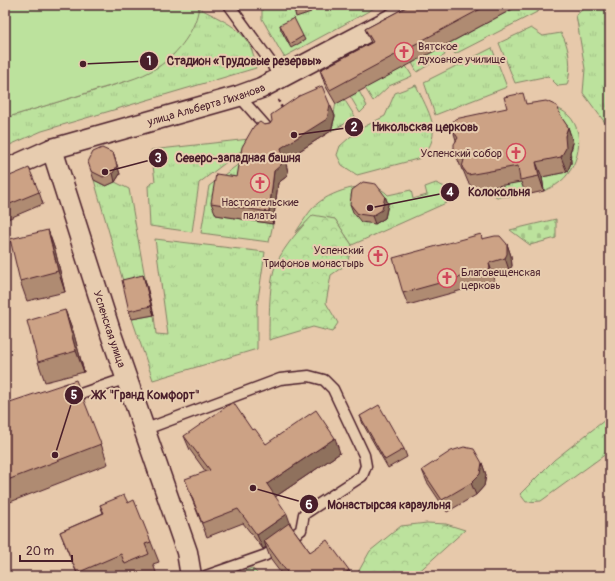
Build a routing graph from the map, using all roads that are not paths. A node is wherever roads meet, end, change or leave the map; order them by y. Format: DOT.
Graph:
graph roads {
  1 [pos="229,5"];
  2 [pos="418,5"];
  3 [pos="279,79"];
  4 [pos="239,96"];
  5 [pos="270,131"];
  6 [pos="52,149"];
  7 [pos="5,170"];
  8 [pos="127,378"];
  9 [pos="60,401"];
  10 [pos="146,429"];
  11 [pos="191,576"];
  12 [pos="206,576"];
  1 -- 3 [label="lane"];
  2 -- 3 [label="street, улица Альберта Лиханова"];
  3 -- 4 [label="street, улица Альберта Лиханова"];
  4 -- 5 [label="lane"];
  4 -- 6 [label="street, улица Альберта Лиханова"];
  6 -- 7 [label="street, улица Альберта Лиханова"];
  6 -- 8 [label="street, Успенская улица"];
  8 -- 9 [label="lane"];
  8 -- 10 [label="street, Успенская улица"];
  10 -- 11 [label="street, Успенская улица"];
  10 -- 12 [label="lane"];
}
